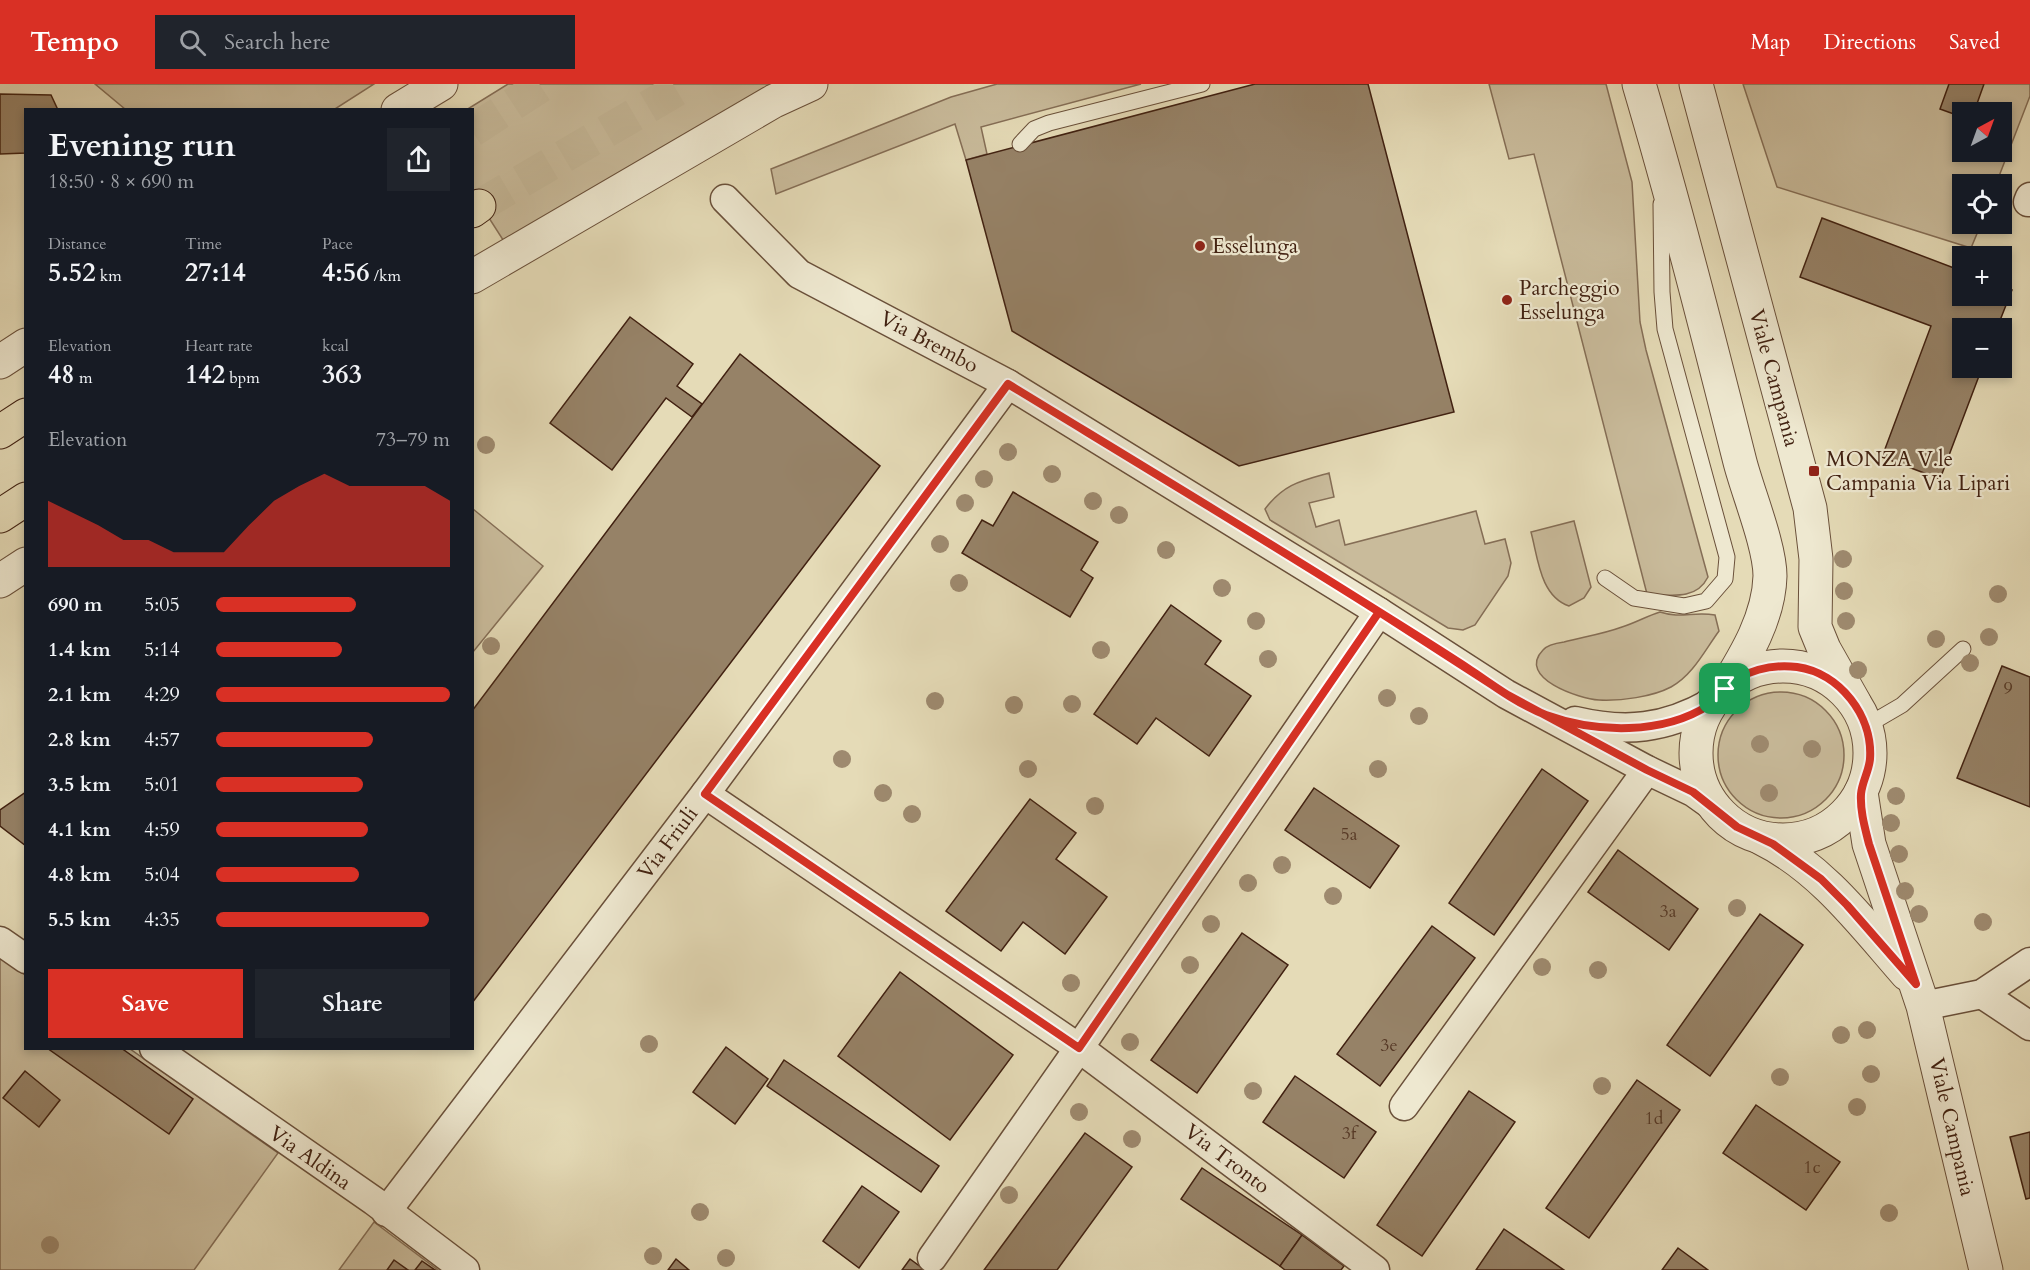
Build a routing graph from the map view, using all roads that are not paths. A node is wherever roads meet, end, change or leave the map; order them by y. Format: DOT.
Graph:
graph roads {
  1 [pos="441,84"];
  2 [pos="811,84"];
  3 [pos="1202,84"];
  4 [pos="1639,84"];
  5 [pos="1696,84"];
  6 [pos="401,108"];
  7 [pos="1020,144"];
  8 [pos="1660,156"];
  9 [pos="2030,197"];
  10 [pos="724,199"];
  11 [pos="2030,202"];
  12 [pos="474,276"];
  13 [pos="24,346"];
  14 [pos="0,363"];
  15 [pos="1008,384"];
  16 [pos="24,416"];
  17 [pos="0,432"];
  18 [pos="24,500"];
  19 [pos="0,516"];
  20 [pos="24,565"];
  21 [pos="1605,578"];
  22 [pos="0,581"];
  23 [pos="1379,612"];
  24 [pos="1963,650"];
  25 [pos="1718,696"];
  26 [pos="1860,714"];
  27 [pos="1546,715"];
  28 [pos="1647,770"];
  29 [pos="1861,792"];
  30 [pos="705,794"];
  31 [pos="1714,807"];
  32 [pos="1759,837"];
  33 [pos="0,941"];
  34 [pos="24,958"];
  35 [pos="2030,962"];
  36 [pos="1982,994"];
  37 [pos="1919,995"];
  38 [pos="2030,1026"];
  39 [pos="1079,1048"];
  40 [pos="157,1050"];
  41 [pos="1404,1106"];
  42 [pos="386,1212"];
  43 [pos="932,1258"];
  44 [pos="465,1270"];
  45 [pos="1375,1270"];
  46 [pos="1986,1270"];
  1 -- 6 [label="street"];
  2 -- 12 [label="street"];
  3 -- 7 [label="lane"];
  4 -- 8 [label="street"];
  5 -- 26 [label="street, Viale Campania"];
  8 -- 21 [label="lane"];
  8 -- 25 [label="street"];
  9 -- 11 [label="street"];
  10 -- 15 [label="street, Via Brembo"];
  13 -- 14 [label="street"];
  15 -- 23 [label="street, Via Brembo"];
  15 -- 30 [label="street, Via Friuli"];
  16 -- 17 [label="highway"];
  18 -- 19 [label="highway"];
  20 -- 22 [label="street"];
  23 -- 27 [label="street, Via Brembo"];
  23 -- 39 [label="street"];
  24 -- 26 [label="lane"];
  25 -- 26 [label="street"];
  25 -- 27 [label="street, Via Brembo"];
  25 -- 31 [label="street"];
  26 -- 29 [label="street"];
  27 -- 28 [label="street, Via Brembo"];
  28 -- 31 [label="street, Via Brembo"];
  28 -- 41 [label="street"];
  29 -- 32 [label="street"];
  29 -- 37 [label="street, Viale Campania"];
  30 -- 39 [label="street, Via Tronto"];
  30 -- 42 [label="street, Via Friuli"];
  31 -- 32 [label="street"];
  32 -- 37 [label="street, Viale Campania"];
  33 -- 34 [label="street"];
  35 -- 36 [label="street"];
  36 -- 37 [label="street"];
  36 -- 38 [label="street"];
  37 -- 46 [label="street, Viale Campania"];
  39 -- 43 [label="street"];
  39 -- 45 [label="street, Via Tronto"];
  40 -- 42 [label="street, Via Aldina"];
  42 -- 44 [label="street, Via Aldina"];
}
